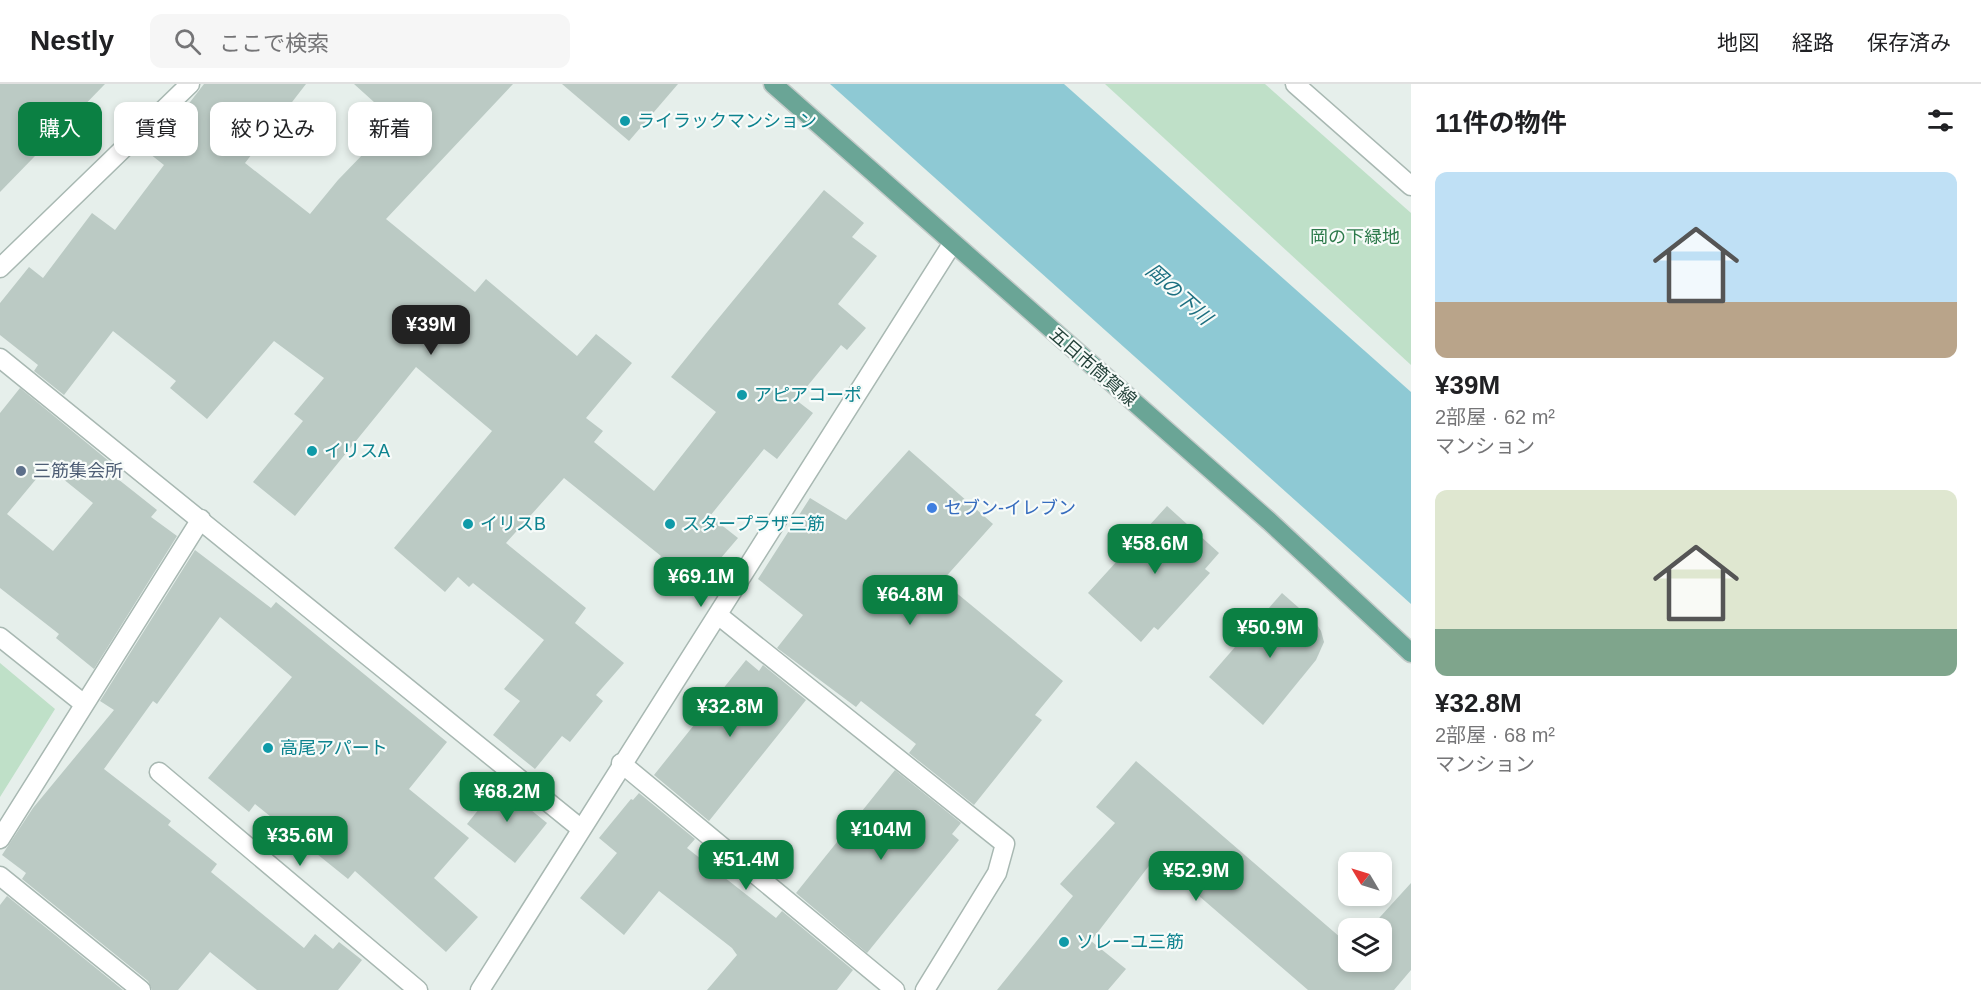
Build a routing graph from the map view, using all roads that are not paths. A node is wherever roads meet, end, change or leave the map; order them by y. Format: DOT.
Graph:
graph roads {
  1 [pos="190,84"];
  2 [pos="773,84"];
  3 [pos="1295,84"];
  4 [pos="1411,186"];
  5 [pos="952,244"];
  6 [pos="0,268"];
  7 [pos="0,358"];
  8 [pos="201,519"];
  9 [pos="718,615"];
  10 [pos="0,637"];
  11 [pos="1411,653"];
  12 [pos="84,704"];
  13 [pos="621,763"];
  14 [pos="159,772"];
  15 [pos="580,828"];
  16 [pos="0,839"];
  17 [pos="0,876"];
  18 [pos="141,990"];
  19 [pos="418,990"];
  20 [pos="480,990"];
  21 [pos="895,990"];
  22 [pos="925,990"];
  1 -- 6 [label="street"];
  2 -- 5 [label="main road, 五日市筒賀線"];
  3 -- 4 [label="street"];
  5 -- 9 [label="street"];
  5 -- 11 [label="main road, 五日市筒賀線"];
  7 -- 8 [label="street"];
  8 -- 12 [label="street"];
  8 -- 15 [label="street"];
  9 -- 13 [label="street"];
  9 -- 22 [label="street"];
  10 -- 12 [label="street"];
  12 -- 16 [label="street"];
  13 -- 15 [label="street"];
  13 -- 21 [label="street"];
  14 -- 19 [label="street"];
  15 -- 20 [label="street"];
  17 -- 18 [label="street"];
}
